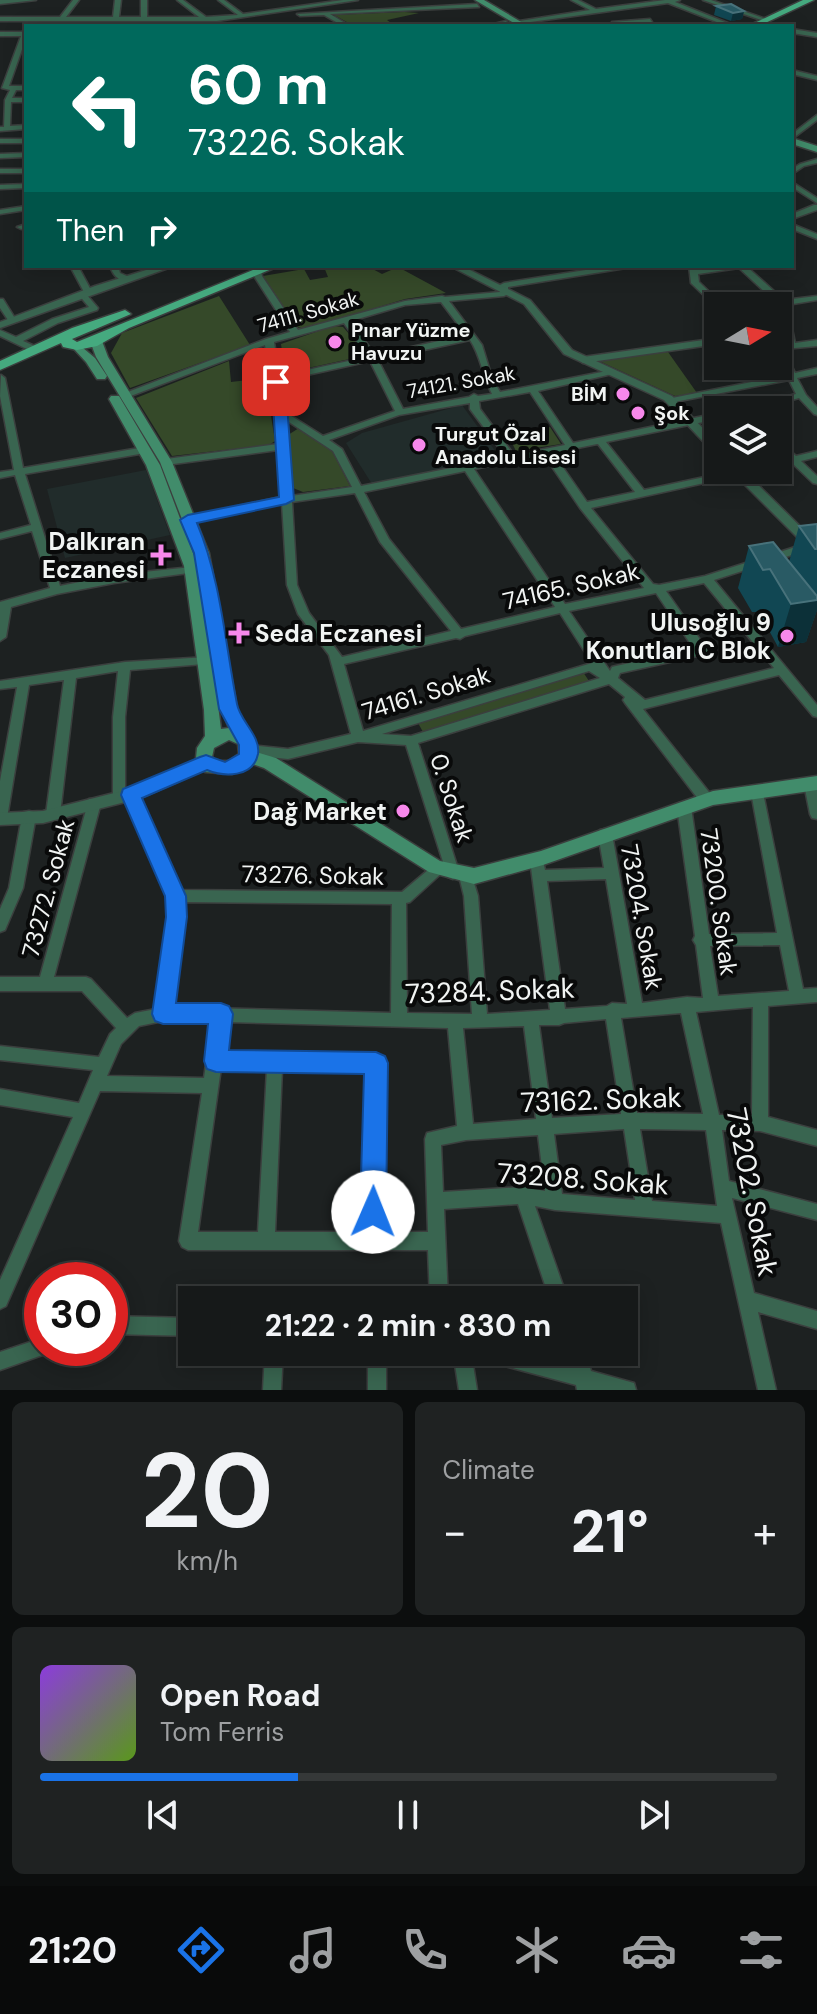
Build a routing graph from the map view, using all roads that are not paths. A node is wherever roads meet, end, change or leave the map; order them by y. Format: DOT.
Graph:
graph roads {
  1 [pos="32,0"];
  2 [pos="76,0"];
  3 [pos="118,0"];
  4 [pos="144,0"];
  5 [pos="180,0"];
  6 [pos="221,0"];
  7 [pos="302,0"];
  8 [pos="355,0"];
  9 [pos="405,0"];
  10 [pos="466,0"];
  11 [pos="574,0"];
  12 [pos="597,0"];
  13 [pos="706,0"];
  14 [pos="810,0"];
  15 [pos="343,1"];
  16 [pos="673,1"];
  17 [pos="0,2"];
  18 [pos="478,3"];
  19 [pos="270,5"];
  20 [pos="312,6"];
  21 [pos="817,7"];
  22 [pos="278,10"];
  23 [pos="420,10"];
  24 [pos="605,10"];
  25 [pos="636,10"];
  26 [pos="195,11"];
  27 [pos="595,11"];
  28 [pos="0,12"];
  29 [pos="325,13"];
  30 [pos="243,16"];
  31 [pos="551,17"];
  32 [pos="227,18"];
  33 [pos="0,19"];
  34 [pos="116,19"];
  35 [pos="145,19"];
  36 [pos="205,19"];
  37 [pos="766,20"];
  38 [pos="57,21"];
  39 [pos="650,21"];
  40 [pos="99,22"];
  41 [pos="162,22"];
  42 [pos="193,22"];
  43 [pos="615,22"];
  44 [pos="28,24"];
  45 [pos="229,24"];
  46 [pos="344,24"];
  47 [pos="514,24"];
  48 [pos="565,24"];
  49 [pos="654,24"];
  50 [pos="727,24"];
  51 [pos="757,24"];
  52 [pos="780,24"];
  53 [pos="24,26"];
  54 [pos="24,28"];
  55 [pos="794,31"];
  56 [pos="0,34"];
  57 [pos="24,34"];
  58 [pos="817,35"];
  59 [pos="0,42"];
  60 [pos="21,42"];
  61 [pos="17,54"];
  62 [pos="24,54"];
  63 [pos="794,72"];
  64 [pos="817,78"];
  65 [pos="3,83"];
  66 [pos="24,85"];
  67 [pos="24,86"];
  68 [pos="14,88"];
  69 [pos="8,100"];
  70 [pos="24,100"];
  71 [pos="817,117"];
  72 [pos="24,125"];
  73 [pos="3,129"];
  74 [pos="794,137"];
  75 [pos="794,140"];
  76 [pos="0,141"];
  77 [pos="24,141"];
  78 [pos="817,149"];
  79 [pos="24,155"];
  80 [pos="0,156"];
  81 [pos="817,161"];
  82 [pos="802,165"];
  83 [pos="0,171"];
  84 [pos="24,171"];
  85 [pos="794,171"];
  86 [pos="817,175"];
  87 [pos="794,185"];
  88 [pos="15,186"];
  89 [pos="24,186"];
  90 [pos="0,187"];
  91 [pos="817,201"];
  92 [pos="817,207"];
  93 [pos="5,211"];
  94 [pos="794,216"];
  95 [pos="794,227"];
  96 [pos="817,237"];
  97 [pos="75,268"];
  98 [pos="115,268"];
  99 [pos="162,268"];
  100 [pos="459,268"];
  101 [pos="567,268"];
  102 [pos="614,268"];
  103 [pos="742,268"];
  104 [pos="255,269"];
  105 [pos="694,269"];
  106 [pos="573,275"];
  107 [pos="126,279"];
  108 [pos="504,290"];
  109 [pos="705,292"];
  110 [pos="769,292"];
  111 [pos="85,293"];
  112 [pos="442,298"];
  113 [pos="817,298"];
  114 [pos="0,301"];
  115 [pos="792,301"];
  116 [pos="12,320"];
  117 [pos="346,320"];
  118 [pos="0,325"];
  119 [pos="0,333"];
  120 [pos="295,333"];
  121 [pos="75,337"];
  122 [pos="471,337"];
  123 [pos="16,341"];
  124 [pos="96,341"];
  125 [pos="269,341"];
  126 [pos="704,343"];
  127 [pos="817,343"];
  128 [pos="792,347"];
  129 [pos="34,349"];
  130 [pos="372,357"];
  131 [pos="583,360"];
  132 [pos="0,366"];
  133 [pos="817,371"];
  134 [pos="609,372"];
  135 [pos="793,375"];
  136 [pos="0,378"];
  137 [pos="276,379"];
  138 [pos="532,388"];
  139 [pos="496,393"];
  140 [pos="125,395"];
  141 [pos="798,396"];
  142 [pos="474,397"];
  143 [pos="792,398"];
  144 [pos="672,401"];
  145 [pos="400,412"];
  146 [pos="817,412"];
  147 [pos="281,413"];
  148 [pos="704,420"];
  149 [pos="691,423"];
  150 [pos="704,436"];
  151 [pos="323,439"];
  152 [pos="601,442"];
  153 [pos="284,446"];
  154 [pos="571,447"];
  155 [pos="145,450"];
  156 [pos="547,452"];
  157 [pos="817,454"];
  158 [pos="512,459"];
  159 [pos="794,459"];
  160 [pos="166,462"];
  161 [pos="468,468"];
  162 [pos="19,471"];
  163 [pos="0,475"];
  164 [pos="704,479"];
  165 [pos="817,481"];
  166 [pos="755,484"];
  167 [pos="357,490"];
  168 [pos="641,493"];
  169 [pos="286,500"];
  170 [pos="584,506"];
  171 [pos="182,521"];
  172 [pos="36,527"];
  173 [pos="0,536"];
  174 [pos="815,546"];
  175 [pos="192,570"];
  176 [pos="707,579"];
  177 [pos="659,589"];
  178 [pos="56,590"];
  179 [pos="3,605"];
  180 [pos="563,609"];
  181 [pos="460,635"];
  182 [pos="0,637"];
  183 [pos="204,660"];
  184 [pos="337,662"];
  185 [pos="125,666"];
  186 [pos="782,670"];
  187 [pos="71,674"];
  188 [pos="611,679"];
  189 [pos="24,681"];
  190 [pos="0,685"];
  191 [pos="817,713"];
  192 [pos="358,737"];
  193 [pos="213,739"];
  194 [pos="411,741"];
  195 [pos="247,748"];
  196 [pos="206,763"];
  197 [pos="814,783"];
  198 [pos="757,792"];
  199 [pos="124,796"];
  200 [pos="707,800"];
  201 [pos="94,803"];
  202 [pos="684,807"];
  203 [pos="53,814"];
  204 [pos="817,814"];
  205 [pos="29,816"];
  206 [pos="0,818"];
  207 [pos="605,834"];
  208 [pos="537,868"];
  209 [pos="453,872"];
  210 [pos="612,873"];
  211 [pos="176,896"];
  212 [pos="399,898"];
  213 [pos="0,926"];
  214 [pos="786,939"];
  215 [pos="700,940"];
  216 [pos="0,984"];
  217 [pos="45,985"];
  218 [pos="817,995"];
  219 [pos="797,996"];
  220 [pos="761,999"];
  221 [pos="711,1003"];
  222 [pos="687,1004"];
  223 [pos="635,1008"];
  224 [pos="612,1010"];
  225 [pos="163,1014"];
  226 [pos="221,1014"];
  227 [pos="559,1018"];
  228 [pos="531,1019"];
  229 [pos="399,1020"];
  230 [pos="480,1020"];
  231 [pos="455,1021"];
  232 [pos="125,1027"];
  233 [pos="0,1053"];
  234 [pos="216,1061"];
  235 [pos="275,1062"];
  236 [pos="101,1064"];
  237 [pos="94,1083"];
  238 [pos="211,1086"];
  239 [pos="0,1097"];
  240 [pos="83,1111"];
  241 [pos="631,1121"];
  242 [pos="713,1122"];
  243 [pos="760,1123"];
  244 [pos="547,1126"];
  245 [pos="466,1132"];
  246 [pos="817,1138"];
  247 [pos="721,1187"];
  248 [pos="523,1195"];
  249 [pos="436,1201"];
  250 [pos="555,1202"];
  251 [pos="645,1210"];
  252 [pos="817,1212"];
  253 [pos="727,1215"];
  254 [pos="266,1241"];
  255 [pos="373,1241"];
  256 [pos="438,1241"];
  257 [pos="439,1286"];
  258 [pos="554,1286"];
  259 [pos="0,1300"];
  260 [pos="747,1300"];
  261 [pos="817,1320"];
  262 [pos="128,1325"];
  263 [pos="178,1327"];
  264 [pos="24,1353"];
  265 [pos="0,1361"];
  266 [pos="273,1366"];
  267 [pos="377,1366"];
  268 [pos="464,1366"];
  269 [pos="530,1366"];
  270 [pos="586,1384"];
  271 [pos="272,1390"];
  272 [pos="377,1390"];
  273 [pos="468,1390"];
  274 [pos="627,1390"];
  275 [pos="767,1390"];
  1 -- 17 [label="street"];
  1 -- 28 [label="street"];
  1 -- 44 [label="street"];
  2 -- 38 [label="street"];
  3 -- 34 [label="street"];
  4 -- 35 [label="street"];
  5 -- 26 [label="street"];
  6 -- 30 [label="street"];
  7 -- 20 [label="street"];
  8 -- 15 [label="street"];
  9 -- 23 [label="street"];
  10 -- 18 [label="main road"];
  11 -- 27 [label="street"];
  12 -- 24 [label="street"];
  13 -- 37 [label="street"];
  14 -- 37 [label="main road"];
  15 -- 20 [label="street"];
  16 -- 24 [label="street"];
  16 -- 50 [label="street"];
  18 -- 23 [label="street"];
  18 -- 47 [label="main road"];
  19 -- 22 [label="street"];
  20 -- 22 [label="street"];
  20 -- 29 [label="street"];
  21 -- 52 [label="main road"];
  22 -- 30 [label="street"];
  23 -- 29 [label="street"];
  24 -- 27 [label="street"];
  25 -- 39 [label="street"];
  26 -- 35 [label="street"];
  26 -- 36 [label="street"];
  27 -- 31 [label="street"];
  29 -- 32 [label="street"];
  29 -- 46 [label="street"];
  30 -- 32 [label="street"];
  31 -- 47 [label="street"];
  31 -- 48 [label="street"];
  32 -- 36 [label="street"];
  32 -- 45 [label="street"];
  33 -- 53 [label="street"];
  34 -- 35 [label="street"];
  34 -- 40 [label="street"];
  35 -- 41 [label="street"];
  36 -- 42 [label="street"];
  37 -- 51 [label="main road"];
  38 -- 40 [label="street"];
  39 -- 43 [label="street"];
  39 -- 49 [label="street"];
  41 -- 42 [label="street"];
  54 -- 56 [label="street"];
  55 -- 58 [label="street"];
  57 -- 60 [label="street"];
  59 -- 60 [label="street"];
  60 -- 61 [label="street"];
  61 -- 62 [label="street"];
  61 -- 65 [label="street"];
  63 -- 64 [label="street"];
  65 -- 66 [label="street"];
  65 -- 68 [label="street"];
  67 -- 68 [label="street"];
  68 -- 69 [label="street"];
  69 -- 70 [label="street"];
  69 -- 73 [label="street"];
  71 -- 74 [label="street"];
  72 -- 73 [label="street"];
  75 -- 78 [label="main road"];
  76 -- 77 [label="street"];
  79 -- 80 [label="street"];
  81 -- 82 [label="street"];
  82 -- 85 [label="street"];
  82 -- 86 [label="street"];
  83 -- 84 [label="street"];
  87 -- 91 [label="street"];
  88 -- 89 [label="street"];
  88 -- 90 [label="street"];
  88 -- 93 [label="street"];
  92 -- 94 [label="street"];
  95 -- 96 [label="street"];
  97 -- 111 [label="street"];
  98 -- 107 [label="street"];
  99 -- 107 [label="street"];
  100 -- 108 [label="street"];
  101 -- 106 [label="street"];
  102 -- 106 [label="street, 74111. Sokak"];
  103 -- 110 [label="street"];
  104 -- 120 [label="street"];
  104 -- 121 [label="main road"];
  104 -- 124 [label="main road"];
  105 -- 109 [label="street"];
  106 -- 108 [label="street, 74111. Sokak"];
  107 -- 111 [label="street"];
  108 -- 112 [label="street, 74111. Sokak"];
  108 -- 131 [label="street"];
  111 -- 116 [label="street"];
  111 -- 123 [label="street"];
  112 -- 117 [label="street, 74111. Sokak"];
  112 -- 122 [label="street"];
  113 -- 115 [label="street"];
  114 -- 116 [label="street"];
  116 -- 118 [label="street"];
  117 -- 120 [label="street, 74111. Sokak"];
  117 -- 130 [label="street"];
  119 -- 123 [label="street"];
  120 -- 125 [label="street, 74111. Sokak"];
  121 -- 124 [label="main road"];
  121 -- 129 [label="main road"];
  121 -- 136 [label="main road"];
  121 -- 155 [label="main road"];
  122 -- 130 [label="street"];
  122 -- 139 [label="street"];
  123 -- 129 [label="street"];
  124 -- 140 [label="main road"];
  125 -- 137 [label="street"];
  125 -- 140 [label="street, 74111. Sokak"];
  126 -- 131 [label="street"];
  127 -- 128 [label="street"];
  129 -- 132 [label="main road"];
  130 -- 137 [label="street"];
  130 -- 145 [label="street"];
  131 -- 134 [label="street"];
  133 -- 135 [label="street"];
  134 -- 138 [label="street, 74121. Sokak"];
  134 -- 144 [label="street"];
  135 -- 141 [label="street"];
  135 -- 144 [label="street"];
  136 -- 162 [label="street"];
  137 -- 147 [label="street"];
  138 -- 139 [label="street, 74121. Sokak"];
  138 -- 154 [label="street"];
  139 -- 142 [label="street, 74121. Sokak"];
  140 -- 160 [label="main road"];
  141 -- 143 [label="street"];
  141 -- 146 [label="street"];
  142 -- 145 [label="street, 74121. Sokak"];
  142 -- 158 [label="street"];
  144 -- 149 [label="street"];
  145 -- 151 [label="street, 74121. Sokak"];
  147 -- 151 [label="street"];
  147 -- 153 [label="street"];
  148 -- 149 [label="street"];
  149 -- 150 [label="street"];
  149 -- 152 [label="street"];
  151 -- 167 [label="street"];
  152 -- 154 [label="street"];
  152 -- 168 [label="street"];
  153 -- 160 [label="street"];
  153 -- 169 [label="street"];
  154 -- 156 [label="street"];
  155 -- 162 [label="street"];
  155 -- 171 [label="main road"];
  156 -- 158 [label="street"];
  156 -- 170 [label="street"];
  157 -- 159 [label="street"];
  158 -- 161 [label="street"];
  159 -- 165 [label="street"];
  160 -- 171 [label="main road"];
  161 -- 167 [label="street"];
  161 -- 180 [label="street"];
  162 -- 163 [label="street"];
  162 -- 172 [label="street"];
  164 -- 168 [label="street"];
  166 -- 174 [label="street"];
  167 -- 169 [label="street"];
  167 -- 181 [label="street"];
  168 -- 170 [label="street"];
  169 -- 171 [label="street"];
  169 -- 184 [label="street"];
  170 -- 177 [label="street"];
  171 -- 175 [label="main road"];
  171 -- 195 [label="main road"];
  172 -- 173 [label="street"];
  172 -- 178 [label="street"];
  174 -- 176 [label="street, 74165. Sokak"];
  175 -- 178 [label="street"];
  175 -- 183 [label="main road"];
  176 -- 177 [label="street, 74165. Sokak"];
  176 -- 186 [label="street"];
  177 -- 180 [label="street, 74165. Sokak"];
  177 -- 188 [label="street"];
  178 -- 179 [label="street"];
  179 -- 182 [label="street"];
  180 -- 181 [label="street, 74165. Sokak"];
  180 -- 188 [label="street"];
  181 -- 184 [label="street, 74165. Sokak"];
  183 -- 185 [label="street"];
  183 -- 193 [label="main road"];
  184 -- 192 [label="street"];
  185 -- 187 [label="street"];
  185 -- 199 [label="street"];
  186 -- 188 [label="street"];
  186 -- 191 [label="street"];
  187 -- 189 [label="street"];
  187 -- 203 [label="street"];
  188 -- 192 [label="street, 74161. Sokak"];
  188 -- 194 [label="street"];
  188 -- 200 [label="street"];
  189 -- 190 [label="street"];
  189 -- 206 [label="street"];
  192 -- 194 [label="street, 0. Sokak"];
  192 -- 195 [label="street, 74161. Sokak"];
  193 -- 195 [label="main road"];
  193 -- 196 [label="main road"];
  194 -- 209 [label="street, 0. Sokak"];
  195 -- 196 [label="main road"];
  195 -- 209 [label="main road"];
  196 -- 199 [label="street"];
  197 -- 198 [label="main road"];
  197 -- 204 [label="street"];
  198 -- 200 [label="main road"];
  198 -- 214 [label="street"];
  199 -- 201 [label="street"];
  199 -- 211 [label="street"];
  200 -- 202 [label="main road"];
  201 -- 203 [label="street"];
  201 -- 217 [label="street, 73272. Sokak"];
  202 -- 207 [label="main road"];
  202 -- 215 [label="street, 73200. Sokak"];
  203 -- 205 [label="street"];
  205 -- 206 [label="street"];
  205 -- 213 [label="street"];
  207 -- 208 [label="main road"];
  207 -- 210 [label="street, 73204. Sokak"];
  208 -- 209 [label="main road"];
  208 -- 210 [label="street"];
  208 -- 227 [label="street"];
  209 -- 212 [label="street, 73276. Sokak"];
  209 -- 230 [label="street, 0. Sokak"];
  210 -- 223 [label="street, 73204. Sokak"];
  211 -- 212 [label="street, 73276. Sokak"];
  211 -- 225 [label="street"];
  212 -- 229 [label="street"];
  214 -- 215 [label="street"];
  214 -- 219 [label="street"];
  215 -- 221 [label="street, 73200. Sokak"];
  216 -- 217 [label="street"];
  217 -- 232 [label="street"];
  218 -- 219 [label="street, 73284. Sokak"];
  219 -- 220 [label="street, 73284. Sokak"];
  220 -- 221 [label="street, 73284. Sokak"];
  220 -- 243 [label="street"];
  221 -- 222 [label="street, 73284. Sokak"];
  222 -- 223 [label="street, 73284. Sokak"];
  222 -- 242 [label="street, 73202. Sokak"];
  223 -- 224 [label="street, 73284. Sokak"];
  224 -- 227 [label="street, 73284. Sokak"];
  224 -- 241 [label="street"];
  225 -- 226 [label="street, 73284. Sokak"];
  225 -- 232 [label="street, 73284. Sokak"];
  226 -- 229 [label="street, 73284. Sokak"];
  226 -- 234 [label="street"];
  227 -- 228 [label="street, 73284. Sokak"];
  228 -- 230 [label="street, 73284. Sokak"];
  228 -- 244 [label="street"];
  229 -- 231 [label="street, 73284. Sokak"];
  230 -- 231 [label="street, 73284. Sokak"];
  231 -- 245 [label="street"];
  232 -- 236 [label="street"];
  233 -- 236 [label="street"];
  234 -- 235 [label="street"];
  234 -- 238 [label="street"];
  235 -- 254 [label="street"];
  235 -- 255 [label="street"];
  236 -- 237 [label="street"];
  237 -- 238 [label="street"];
  237 -- 240 [label="street"];
  238 -- 254 [label="street"];
  239 -- 240 [label="street"];
  240 -- 259 [label="street"];
  241 -- 242 [label="street, 73162. Sokak"];
  241 -- 244 [label="street, 73162. Sokak"];
  241 -- 251 [label="street"];
  242 -- 243 [label="street, 73162. Sokak"];
  242 -- 247 [label="street, 73202. Sokak"];
  243 -- 246 [label="street, 73162. Sokak"];
  244 -- 245 [label="street, 73162. Sokak"];
  244 -- 250 [label="street"];
  245 -- 249 [label="street, 73162. Sokak"];
  247 -- 252 [label="street"];
  247 -- 253 [label="street, 73202. Sokak"];
  248 -- 249 [label="street, 73208. Sokak"];
  248 -- 250 [label="street, 73208. Sokak"];
  248 -- 258 [label="street"];
  249 -- 256 [label="street"];
  250 -- 251 [label="street, 73208. Sokak"];
  251 -- 253 [label="street, 73208. Sokak"];
  253 -- 260 [label="street, 73202. Sokak"];
  254 -- 255 [label="street"];
  255 -- 256 [label="street"];
  256 -- 257 [label="street"];
  260 -- 261 [label="street"];
  260 -- 275 [label="street, 73202. Sokak"];
  262 -- 263 [label="street"];
  264 -- 265 [label="street"];
  266 -- 271 [label="street"];
  267 -- 272 [label="street"];
  268 -- 273 [label="street"];
  269 -- 270 [label="street"];
  270 -- 274 [label="street"];
}
